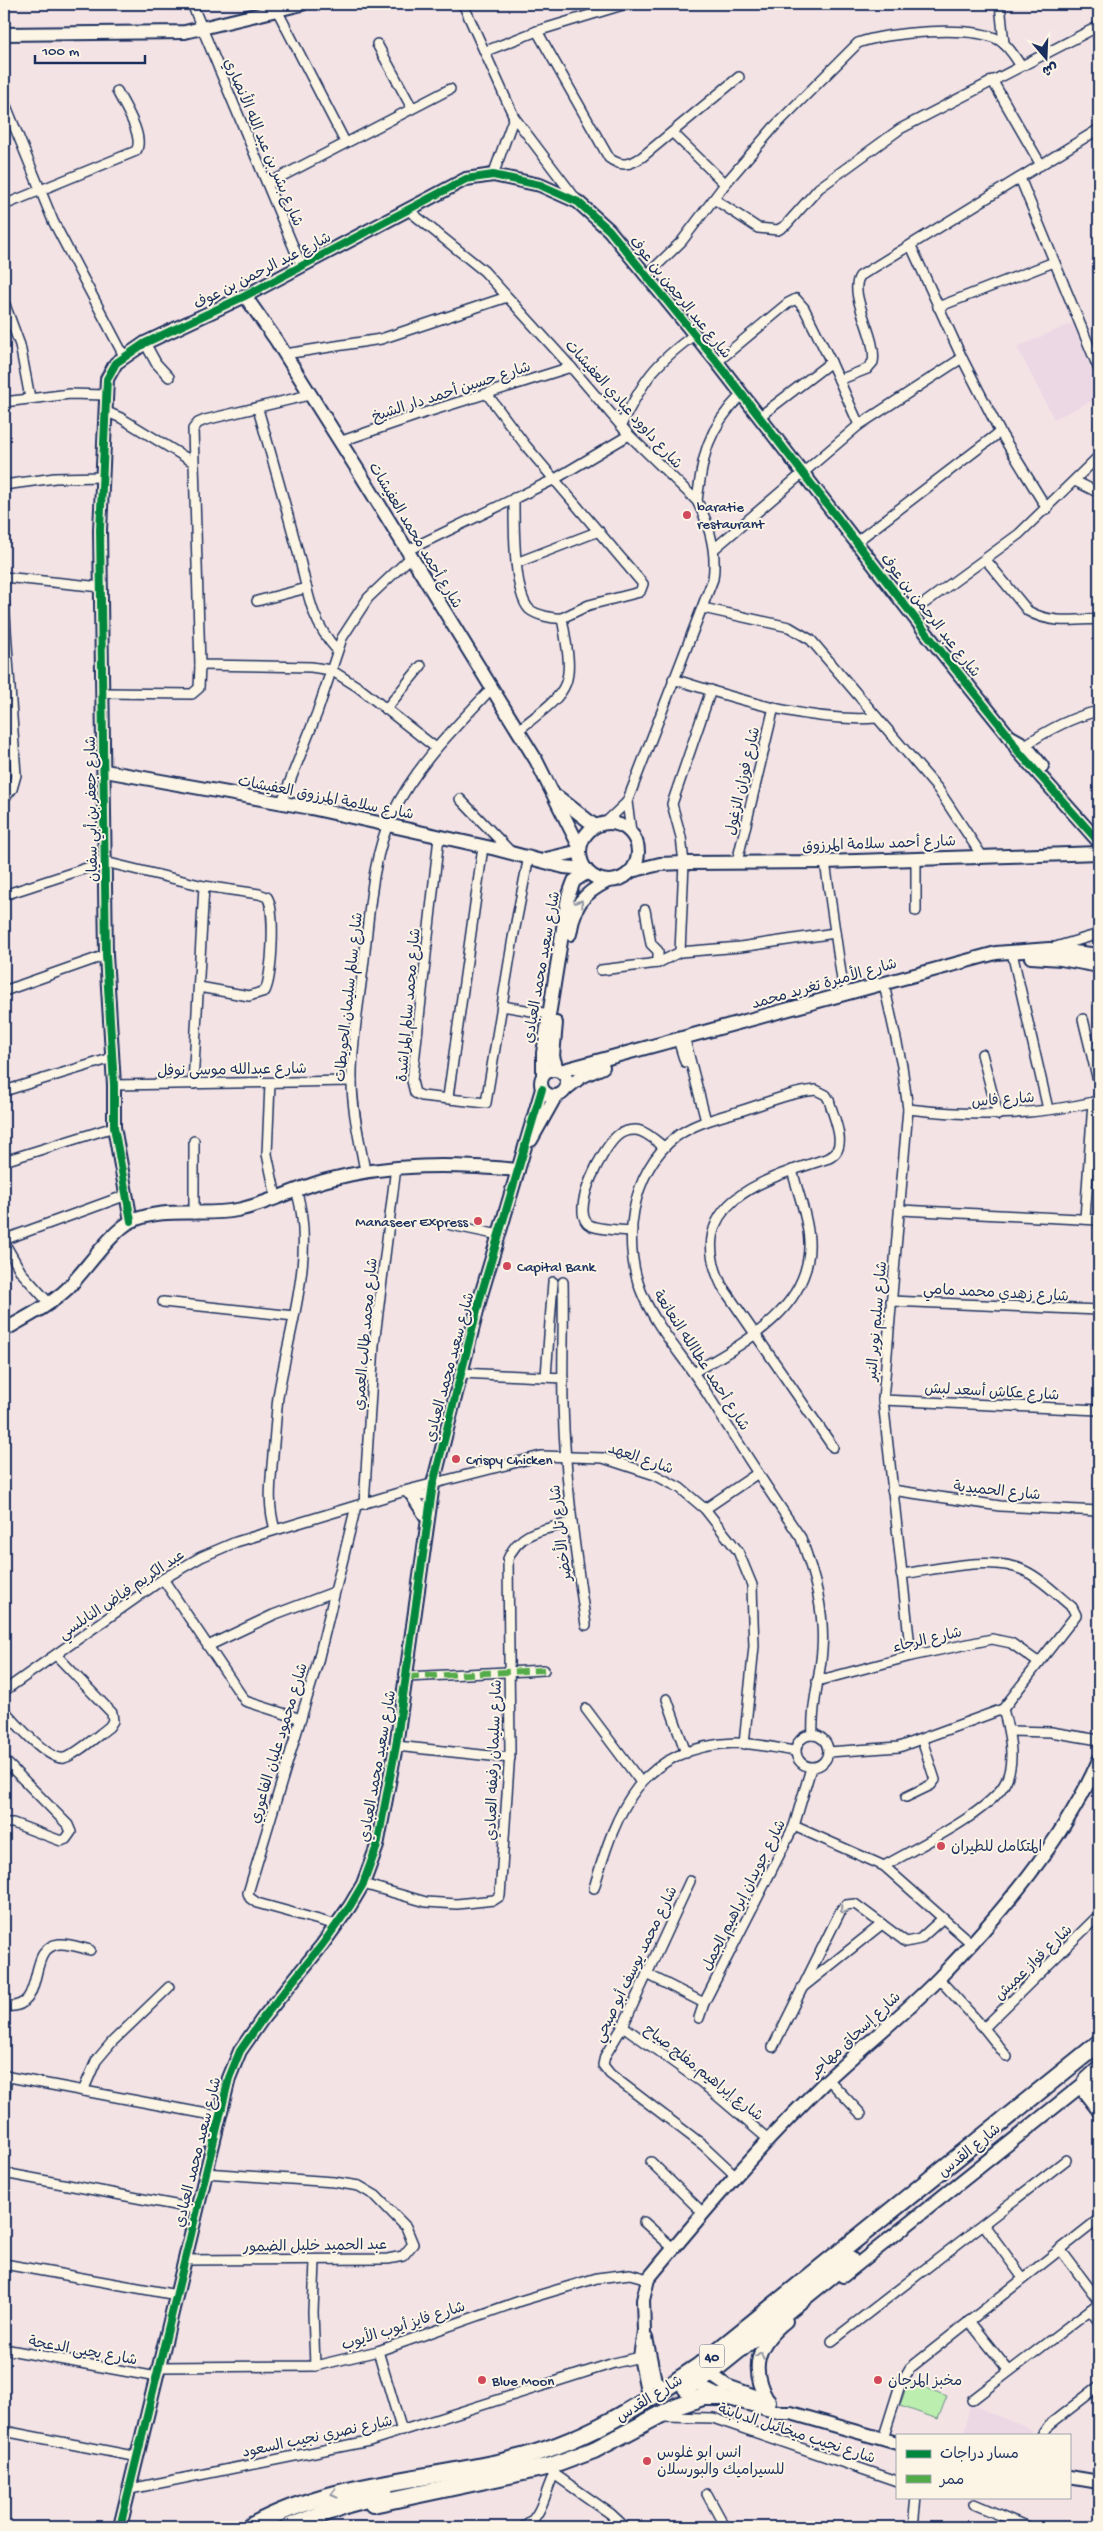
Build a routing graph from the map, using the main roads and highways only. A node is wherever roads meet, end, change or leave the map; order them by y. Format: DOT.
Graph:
graph roads {
  1 [pos="1099,2043"];
  2 [pos="1099,2056"];
  3 [pos="1099,2070"];
  4 [pos="1083,2084"];
  5 [pos="699,2373"];
  6 [pos="721,2397"];
  7 [pos="348,2504"];
  8 [pos="277,2521"];
  9 [pos="250,2527"];
  10 [pos="289,2527"];
  1 -- 5 [label="highway, شارع القدس / 40"];
  2 -- 5 [label="highway, شارع القدس / 40"];
  3 -- 4 [label="highway"];
  5 -- 7 [label="highway, شارع القدس / 40"];
  5 -- 8 [label="highway, شارع القدس / 40, one-way"];
  6 -- 7 [label="highway"];
  7 -- 10 [label="highway, شارع القدس / 40"];
  8 -- 9 [label="highway, شارع القدس / 40"];
}
